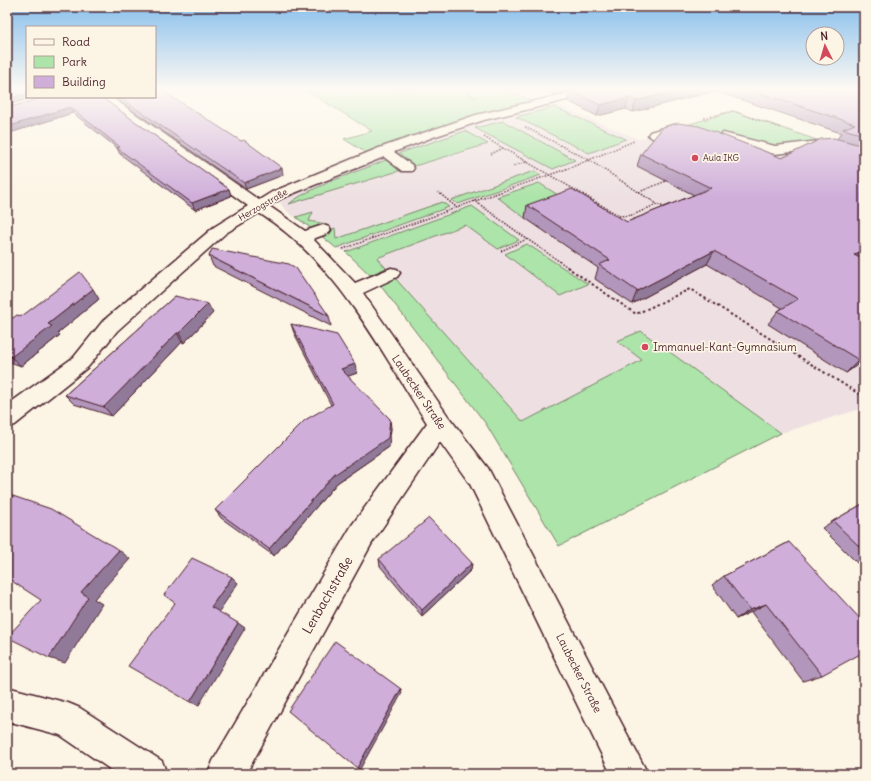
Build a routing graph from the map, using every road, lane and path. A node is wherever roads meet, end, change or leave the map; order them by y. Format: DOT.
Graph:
graph roads {
  1 [pos="144,125"];
  2 [pos="457,125"];
  3 [pos="463,125"];
  4 [pos="699,132"];
  5 [pos="654,135"];
  6 [pos="714,135"];
  7 [pos="639,139"];
  8 [pos="502,148"];
  9 [pos="384,151"];
  10 [pos="491,154"];
  11 [pos="864,155"];
  12 [pos="588,160"];
  13 [pos="526,162"];
  14 [pos="513,166"];
  15 [pos="407,168"];
  16 [pos="548,176"];
  17 [pos="666,181"];
  18 [pos="438,192"];
  19 [pos="638,192"];
  20 [pos="475,201"];
  21 [pos="658,204"];
  22 [pos="258,206"];
  23 [pos="457,208"];
  24 [pos="671,211"];
  25 [pos="527,239"];
  26 [pos="501,251"];
  27 [pos="322,256"];
  28 [pos="391,273"];
  29 [pos="352,291"];
  30 [pos="864,397"];
  31 [pos="7,418"];
  32 [pos="440,423"];
  33 [pos="7,704"];
  34 [pos="148,774"];
  35 [pos="226,774"];
  36 [pos="630,774"];
  1 -- 22 [label="street, Laubecker Straße"];
  2 -- 9 [label="street, Herzogstraße"];
  3 -- 8 [label="path"];
  4 -- 5 [label="street"];
  6 -- 11 [label="street"];
  7 -- 12 [label="path"];
  8 -- 10 [label="path"];
  8 -- 13 [label="path"];
  9 -- 15 [label="street"];
  9 -- 22 [label="street, Herzogstraße"];
  12 -- 16 [label="path"];
  12 -- 19 [label="path"];
  13 -- 14 [label="path"];
  13 -- 16 [label="path"];
  16 -- 20 [label="path"];
  16 -- 21 [label="path"];
  17 -- 19 [label="path"];
  18 -- 23 [label="path"];
  19 -- 21 [label="path"];
  20 -- 23 [label="path"];
  20 -- 25 [label="path"];
  21 -- 24 [label="path"];
  22 -- 27 [label="street, Laubecker Straße"];
  22 -- 31 [label="street, Herzogstraße"];
  23 -- 27 [label="path"];
  25 -- 26 [label="path"];
  25 -- 30 [label="path"];
  27 -- 29 [label="street, Laubecker Straße"];
  28 -- 29 [label="street"];
  29 -- 32 [label="street, Laubecker Straße"];
  32 -- 35 [label="street, Lenbachstraße"];
  32 -- 36 [label="street, Laubecker Straße"];
  33 -- 34 [label="street"];
}
